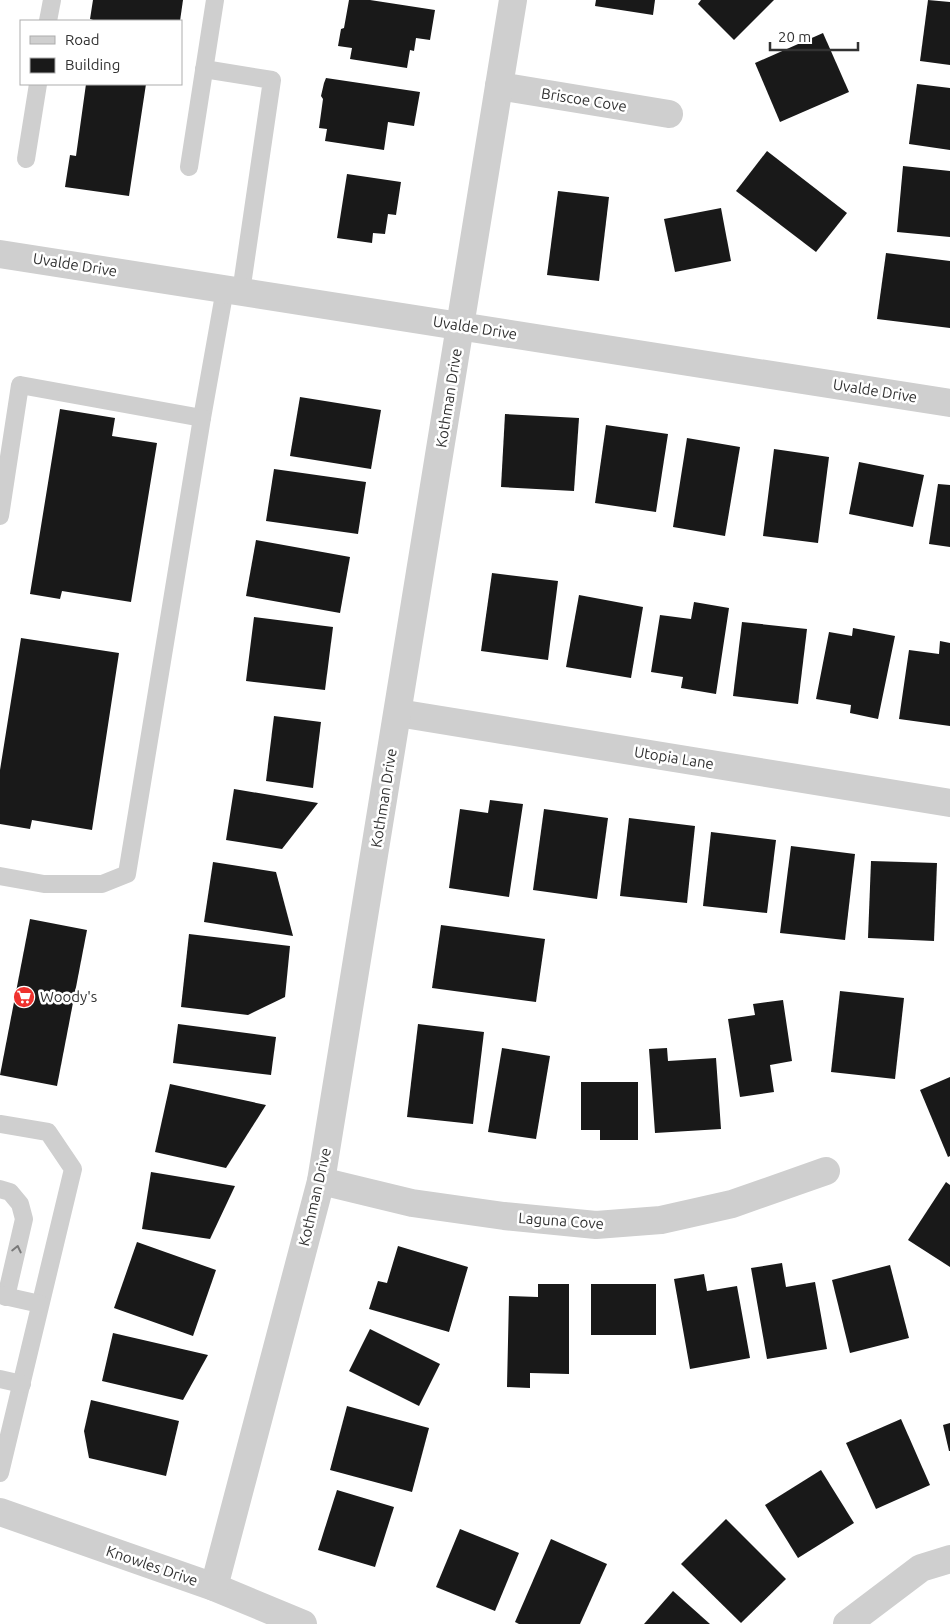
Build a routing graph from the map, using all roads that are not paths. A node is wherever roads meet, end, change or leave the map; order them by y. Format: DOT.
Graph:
graph roads {
  1 [pos="52,0"];
  2 [pos="214,0"];
  3 [pos="514,0"];
  4 [pos="48,20"];
  5 [pos="204,70"];
  6 [pos="38,85"];
  7 [pos="499,86"];
  8 [pos="669,114"];
  9 [pos="26,158"];
  10 [pos="189,167"];
  11 [pos="0,254"];
  12 [pos="233,290"];
  13 [pos="460,326"];
  14 [pos="950,403"];
  15 [pos="202,418"];
  16 [pos="0,516"];
  17 [pos="398,714"];
  18 [pos="950,803"];
  19 [pos="0,876"];
  20 [pos="0,1124"];
  21 [pos="826,1171"];
  22 [pos="321,1181"];
  23 [pos="0,1189"];
  24 [pos="3,1296"];
  25 [pos="40,1304"];
  26 [pos="0,1379"];
  27 [pos="22,1384"];
  28 [pos="0,1473"];
  29 [pos="0,1512"];
  30 [pos="950,1559"];
  31 [pos="214,1587"];
  32 [pos="303,1624"];
  33 [pos="847,1624"];
  1 -- 4 [label="lane"];
  2 -- 5 [label="lane"];
  3 -- 7 [label="street, Kothman Drive"];
  5 -- 10 [label="lane"];
  5 -- 12 [label="lane"];
  6 -- 9 [label="lane"];
  7 -- 8 [label="street, Briscoe Cove"];
  7 -- 13 [label="street, Kothman Drive"];
  11 -- 12 [label="street, Uvalde Drive"];
  12 -- 13 [label="street, Uvalde Drive"];
  12 -- 15 [label="lane"];
  13 -- 14 [label="street, Uvalde Drive"];
  13 -- 17 [label="street, Kothman Drive"];
  15 -- 16 [label="lane"];
  15 -- 19 [label="lane"];
  17 -- 18 [label="street, Utopia Lane"];
  17 -- 22 [label="street, Kothman Drive"];
  20 -- 25 [label="lane"];
  21 -- 22 [label="street, Laguna Cove"];
  22 -- 31 [label="street, Kothman Drive"];
  24 -- 23 [label="lane, one-way"];
  24 -- 25 [label="lane"];
  25 -- 27 [label="lane"];
  26 -- 27 [label="lane"];
  27 -- 28 [label="lane"];
  29 -- 31 [label="street, Knowles Drive"];
  30 -- 33 [label="street"];
  31 -- 32 [label="street, Knowles Drive"];
}
